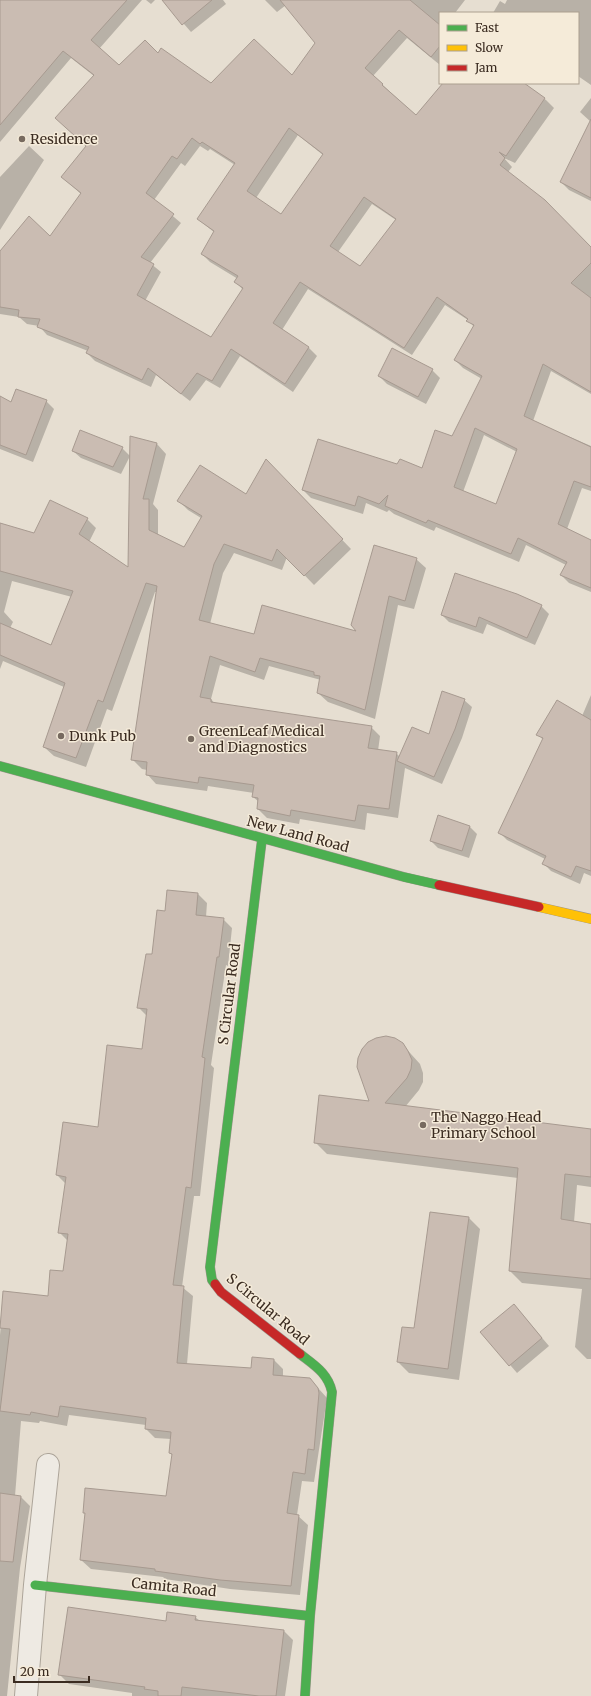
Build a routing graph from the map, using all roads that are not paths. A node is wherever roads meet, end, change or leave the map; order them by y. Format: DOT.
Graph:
graph roads {
  1 [pos="0,766"];
  2 [pos="262,839"];
  3 [pos="591,919"];
  4 [pos="48,1465"];
  5 [pos="35,1585"];
  6 [pos="310,1616"];
  7 [pos="26,1696"];
  8 [pos="305,1696"];
  1 -- 2 [label="street, New Land Road"];
  2 -- 3 [label="street, New Land Road"];
  2 -- 6 [label="street, S Circular Road"];
  4 -- 5 [label="street"];
  5 -- 6 [label="street, Camita Road"];
  5 -- 7 [label="street"];
  6 -- 8 [label="street, S Circular Road"];
}
